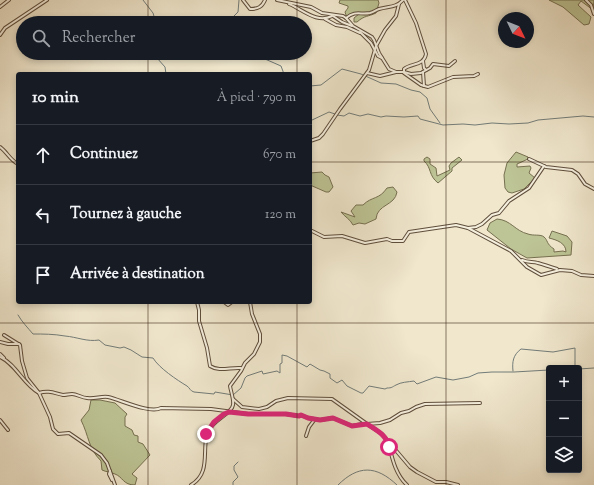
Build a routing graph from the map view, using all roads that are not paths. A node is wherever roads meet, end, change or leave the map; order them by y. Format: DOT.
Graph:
graph roads {
  1 [pos="9,0"];
  2 [pos="47,0"];
  3 [pos="243,0"];
  4 [pos="265,0"];
  5 [pos="277,0"];
  6 [pos="404,0"];
  7 [pos="586,0"];
  8 [pos="288,3"];
  9 [pos="399,4"];
  10 [pos="0,6"];
  11 [pos="594,14"];
  12 [pos="23,16"];
  13 [pos="331,16"];
  14 [pos="324,18"];
  15 [pos="346,18"];
  16 [pos="16,21"];
  17 [pos="353,26"];
  18 [pos="358,29"];
  19 [pos="360,33"];
  20 [pos="0,35"];
  21 [pos="376,46"];
  22 [pos="375,50"];
  23 [pos="383,59"];
  24 [pos="423,61"];
  25 [pos="455,61"];
  26 [pos="424,71"];
  27 [pos="396,72"];
  28 [pos="404,72"];
  29 [pos="478,74"];
  30 [pos="366,75"];
  31 [pos="424,86"];
  32 [pos="312,140"];
  33 [pos="0,146"];
  34 [pos="529,159"];
  35 [pos="16,163"];
  36 [pos="544,166"];
  37 [pos="594,189"];
  38 [pos="468,228"];
  39 [pos="312,231"];
  40 [pos="519,258"];
  41 [pos="560,270"];
  42 [pos="594,276"];
  43 [pos="198,304"];
  44 [pos="250,304"];
  45 [pos="4,335"];
  46 [pos="0,342"];
  47 [pos="19,344"];
  48 [pos="0,356"];
  49 [pos="241,368"];
  50 [pos="39,393"];
  51 [pos="233,399"];
  52 [pos="480,403"];
  53 [pos="229,412"];
  54 [pos="315,419"];
  55 [pos="0,420"];
  56 [pos="367,424"];
  57 [pos="8,430"];
  58 [pos="306,436"];
  59 [pos="388,440"];
  60 [pos="115,484"];
  61 [pos="191,485"];
  62 [pos="407,485"];
  63 [pos="458,485"];
  1 -- 10 [label="street"];
  2 -- 12 [label="street"];
  3 -- 4 [label="street"];
  5 -- 8 [label="street"];
  6 -- 9 [label="street"];
  6 -- 24 [label="street"];
  7 -- 11 [label="street"];
  8 -- 13 [label="street"];
  8 -- 14 [label="street"];
  9 -- 15 [label="street"];
  9 -- 21 [label="street"];
  13 -- 14 [label="street"];
  13 -- 15 [label="street"];
  13 -- 17 [label="street"];
  14 -- 19 [label="street"];
  15 -- 17 [label="street"];
  16 -- 20 [label="street"];
  17 -- 18 [label="street"];
  18 -- 19 [label="street"];
  18 -- 21 [label="street"];
  19 -- 22 [label="street"];
  21 -- 22 [label="street"];
  21 -- 23 [label="street"];
  22 -- 23 [label="street"];
  22 -- 30 [label="street"];
  23 -- 27 [label="street"];
  24 -- 26 [label="street"];
  24 -- 28 [label="street"];
  25 -- 26 [label="street"];
  26 -- 28 [label="street"];
  26 -- 31 [label="street"];
  27 -- 28 [label="street"];
  27 -- 30 [label="street"];
  28 -- 31 [label="street"];
  29 -- 31 [label="street"];
  30 -- 32 [label="street"];
  33 -- 35 [label="street"];
  34 -- 36 [label="street"];
  36 -- 37 [label="street"];
  36 -- 38 [label="street"];
  38 -- 39 [label="street"];
  38 -- 40 [label="street"];
  40 -- 41 [label="street"];
  40 -- 41 [label="street"];
  41 -- 42 [label="street"];
  43 -- 49 [label="street"];
  44 -- 49 [label="street"];
  45 -- 47 [label="street"];
  46 -- 47 [label="street"];
  47 -- 50 [label="street"];
  48 -- 50 [label="street"];
  49 -- 51 [label="street"];
  50 -- 53 [label="street"];
  50 -- 60 [label="street"];
  51 -- 53 [label="street"];
  51 -- 56 [label="street"];
  52 -- 56 [label="street"];
  53 -- 54 [label="street"];
  53 -- 61 [label="street"];
  54 -- 56 [label="street"];
  54 -- 58 [label="street"];
  55 -- 57 [label="street"];
  56 -- 59 [label="street"];
  59 -- 62 [label="street"];
  59 -- 63 [label="street"];
}
